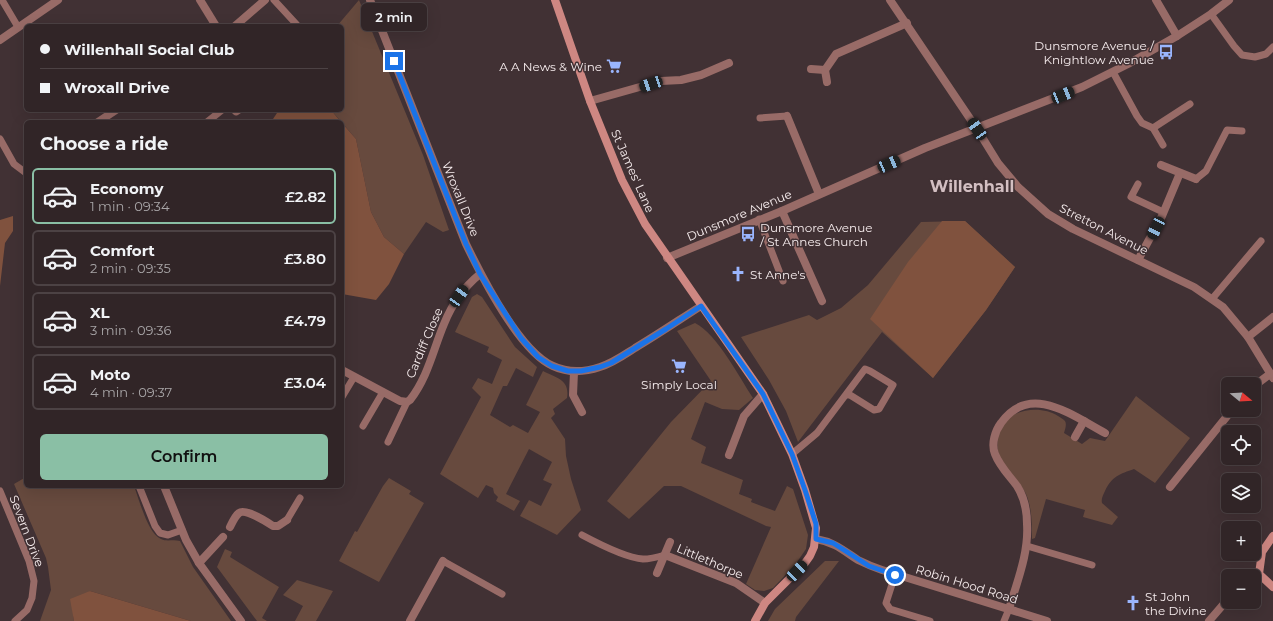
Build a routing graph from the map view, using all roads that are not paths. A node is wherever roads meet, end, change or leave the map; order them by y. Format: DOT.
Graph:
graph roads {
  1 [pos="2,0"];
  2 [pos="58,0"];
  3 [pos="200,0"];
  4 [pos="265,0"];
  5 [pos="274,0"];
  6 [pos="370,0"];
  7 [pos="555,0"];
  8 [pos="890,0"];
  9 [pos="1156,0"];
  10 [pos="1229,0"];
  11 [pos="1211,14"];
  12 [pos="907,23"];
  13 [pos="215,24"];
  14 [pos="237,24"];
  15 [pos="296,24"];
  16 [pos="18,27"];
  17 [pos="1177,36"];
  18 [pos="0,40"];
  19 [pos="1273,47"];
  20 [pos="729,64"];
  21 [pos="811,69"];
  22 [pos="825,70"];
  23 [pos="1113,72"];
  24 [pos="828,82"];
  25 [pos="590,101"];
  26 [pos="1190,104"];
  27 [pos="220,112"];
  28 [pos="787,116"];
  29 [pos="760,118"];
  30 [pos="210,120"];
  31 [pos="1153,128"];
  32 [pos="977,129"];
  33 [pos="1242,132"];
  34 [pos="0,139"];
  35 [pos="1162,145"];
  36 [pos="1161,165"];
  37 [pos="24,172"];
  38 [pos="1180,173"];
  39 [pos="1196,179"];
  40 [pos="1138,184"];
  41 [pos="819,194"];
  42 [pos="782,211"];
  43 [pos="1163,212"];
  44 [pos="759,219"];
  45 [pos="1260,241"];
  46 [pos="667,258"];
  47 [pos="1138,260"];
  48 [pos="480,274"];
  49 [pos="783,281"];
  50 [pos="1212,299"];
  51 [pos="822,301"];
  52 [pos="701,306"];
  53 [pos="1273,317"];
  54 [pos="1248,337"];
  55 [pos="344,371"];
  56 [pos="574,372"];
  57 [pos="1272,376"];
  58 [pos="354,377"];
  59 [pos="1261,382"];
  60 [pos="383,392"];
  61 [pos="344,394"];
  62 [pos="763,394"];
  63 [pos="846,395"];
  64 [pos="407,402"];
  65 [pos="582,412"];
  66 [pos="1226,417"];
  67 [pos="1084,421"];
  68 [pos="363,426"];
  69 [pos="1105,433"];
  70 [pos="1075,437"];
  71 [pos="388,442"];
  72 [pos="792,454"];
  73 [pos="729,455"];
  74 [pos="1170,487"];
  75 [pos="140,488"];
  76 [pos="165,488"];
  77 [pos="0,491"];
  78 [pos="300,498"];
  79 [pos="287,520"];
  80 [pos="230,527"];
  81 [pos="182,530"];
  82 [pos="582,535"];
  83 [pos="1273,536"];
  84 [pos="223,537"];
  85 [pos="816,539"];
  86 [pos="670,542"];
  87 [pos="1027,546"];
  88 [pos="665,555"];
  89 [pos="444,561"];
  90 [pos="199,563"];
  91 [pos="1092,566"];
  92 [pos="1258,569"];
  93 [pos="657,573"];
  94 [pos="895,575"];
  95 [pos="1261,579"];
  96 [pos="1273,587"];
  97 [pos="502,594"];
  98 [pos="765,604"];
  99 [pos="1221,607"];
  100 [pos="1008,609"];
  101 [pos="15,621"];
  102 [pos="241,621"];
  103 [pos="410,621"];
  104 [pos="755,621"];
  105 [pos="930,621"];
  106 [pos="1004,621"];
  107 [pos="1047,621"];
  108 [pos="1209,621"];
  1 -- 16 [label="lane"];
  2 -- 16 [label="street"];
  3 -- 13 [label="street"];
  4 -- 14 [label="street"];
  5 -- 15 [label="lane"];
  6 -- 48 [label="street, Wroxall Drive"];
  7 -- 25 [label="street, St James' Lane"];
  8 -- 12 [label="street, Stretton Avenue"];
  9 -- 17 [label="street"];
  10 -- 11 [label="street, Dunsmore Avenue"];
  11 -- 17 [label="street, Dunsmore Avenue"];
  11 -- 19 [label="lane"];
  12 -- 22 [label="street"];
  12 -- 32 [label="street, Stretton Avenue"];
  16 -- 18 [label="street"];
  17 -- 23 [label="street, Dunsmore Avenue"];
  20 -- 25 [label="street"];
  21 -- 22 [label="street"];
  22 -- 24 [label="street"];
  23 -- 31 [label="lane"];
  23 -- 32 [label="street, Dunsmore Avenue"];
  25 -- 46 [label="street, St James' Lane"];
  26 -- 31 [label="lane"];
  27 -- 30 [label="lane"];
  28 -- 29 [label="lane"];
  28 -- 41 [label="street"];
  31 -- 35 [label="lane"];
  32 -- 41 [label="street, Dunsmore Avenue"];
  32 -- 47 [label="street, Stretton Avenue"];
  33 -- 39 [label="lane"];
  34 -- 37 [label="lane"];
  36 -- 38 [label="street"];
  38 -- 39 [label="street"];
  38 -- 43 [label="street"];
  40 -- 43 [label="lane"];
  41 -- 42 [label="street, Dunsmore Avenue"];
  42 -- 44 [label="street, Dunsmore Avenue"];
  42 -- 51 [label="street"];
  43 -- 47 [label="street"];
  44 -- 46 [label="street, Dunsmore Avenue"];
  44 -- 49 [label="lane"];
  45 -- 50 [label="lane"];
  46 -- 52 [label="street, St James' Lane"];
  47 -- 50 [label="street, Stretton Avenue"];
  48 -- 56 [label="street, Wroxall Drive"];
  48 -- 64 [label="street, Cardiff Close"];
  50 -- 54 [label="street, Stretton Avenue"];
  52 -- 56 [label="street, Wroxall Drive"];
  52 -- 62 [label="street, St James' Lane"];
  53 -- 54 [label="street"];
  54 -- 57 [label="street, Stretton Avenue"];
  55 -- 58 [label="street"];
  56 -- 65 [label="street"];
  57 -- 59 [label="street"];
  58 -- 60 [label="street"];
  58 -- 61 [label="lane"];
  60 -- 64 [label="street"];
  60 -- 68 [label="lane"];
  62 -- 72 [label="street, St James' Lane"];
  62 -- 73 [label="street"];
  63 -- 63 [label="lane"];
  63 -- 72 [label="lane"];
  64 -- 71 [label="lane"];
  66 -- 74 [label="street"];
  67 -- 69 [label="street"];
  67 -- 70 [label="street"];
  67 -- 87 [label="street"];
  72 -- 85 [label="street, St James' Lane"];
  75 -- 81 [label="lane"];
  76 -- 81 [label="street"];
  77 -- 101 [label="lane, Severn Drive"];
  78 -- 79 [label="lane"];
  79 -- 80 [label="street"];
  81 -- 90 [label="street"];
  82 -- 88 [label="lane, Littlethorpe"];
  83 -- 92 [label="street"];
  84 -- 90 [label="street"];
  85 -- 94 [label="street, Robin Hood Road"];
  85 -- 98 [label="street, St James' Lane"];
  86 -- 88 [label="street, Littlethorpe"];
  87 -- 91 [label="lane"];
  87 -- 100 [label="street"];
  88 -- 93 [label="street, Littlethorpe"];
  88 -- 98 [label="street, Littlethorpe"];
  89 -- 97 [label="lane"];
  89 -- 103 [label="street"];
  90 -- 102 [label="street"];
  94 -- 100 [label="street, Robin Hood Road"];
  94 -- 105 [label="lane"];
  95 -- 96 [label="street"];
  98 -- 104 [label="street, St James' Lane"];
  99 -- 108 [label="street"];
  100 -- 106 [label="lane"];
  100 -- 107 [label="street, Robin Hood Road"];
}
